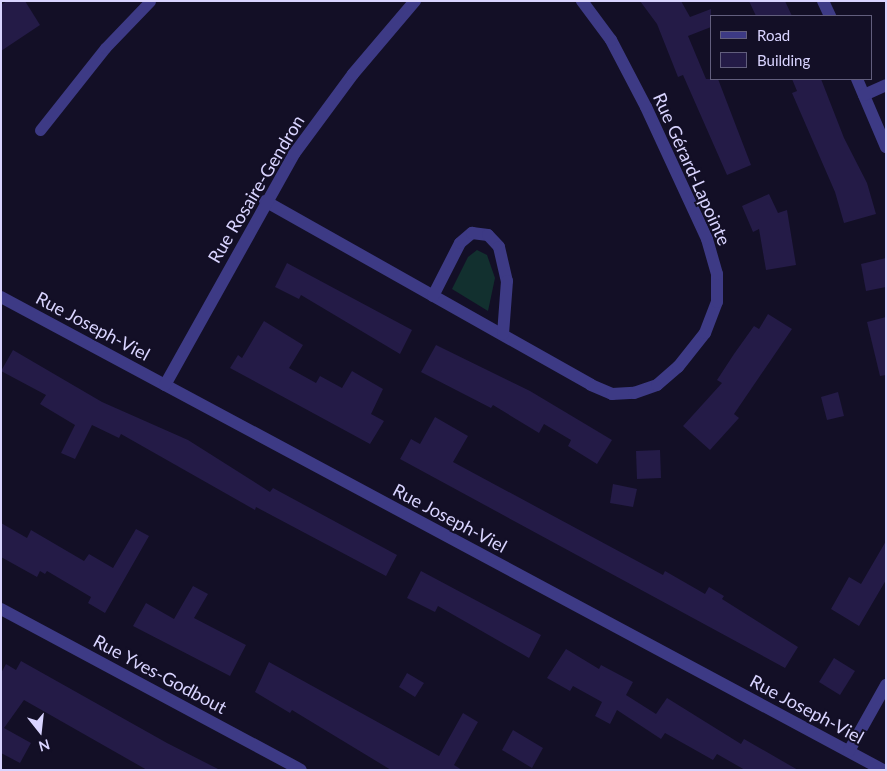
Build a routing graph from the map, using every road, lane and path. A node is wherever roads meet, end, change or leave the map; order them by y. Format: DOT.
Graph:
graph roads {
  1 [pos="150,1"];
  2 [pos="415,1"];
  3 [pos="582,1"];
  4 [pos="824,1"];
  5 [pos="830,15"];
  6 [pos="857,80"];
  7 [pos="886,86"];
  8 [pos="864,95"];
  9 [pos="40,130"];
  10 [pos="886,147"];
  11 [pos="265,201"];
  12 [pos="432,296"];
  13 [pos="1,297"];
  14 [pos="503,334"];
  15 [pos="165,385"];
  16 [pos="1,609"];
  17 [pos="886,685"];
  18 [pos="848,752"];
  19 [pos="302,770"];
  20 [pos="883,770"];
  1 -- 9 [label="lane"];
  2 -- 11 [label="street, Rue Rosaire-Gendron"];
  3 -- 14 [label="street, Rue Gérard-Lapointe"];
  4 -- 5 [label="street"];
  6 -- 8 [label="street"];
  7 -- 8 [label="street"];
  8 -- 10 [label="street"];
  11 -- 12 [label="street, Rue Gérard-Lapointe"];
  11 -- 15 [label="street, Rue Rosaire-Gendron"];
  12 -- 14 [label="street, Rue Gérard-Lapointe"];
  12 -- 14 [label="street"];
  13 -- 15 [label="street, Rue Joseph-Viel"];
  15 -- 18 [label="street, Rue Joseph-Viel"];
  16 -- 19 [label="street, Rue Yves-Godbout"];
  17 -- 18 [label="street"];
  18 -- 20 [label="street, Rue Joseph-Viel"];
}
